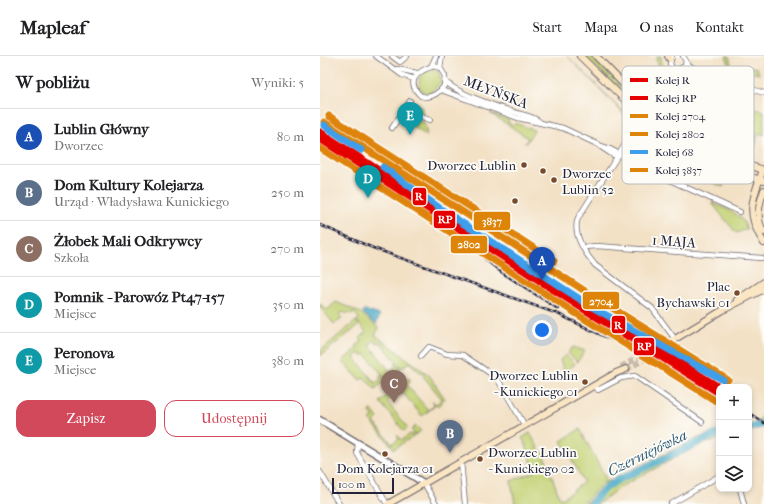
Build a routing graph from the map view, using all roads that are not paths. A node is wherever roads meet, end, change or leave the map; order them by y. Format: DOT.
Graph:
graph roads {
  1 [pos="376,56"];
  2 [pos="392,56"];
  3 [pos="407,56"];
  4 [pos="436,56"];
  5 [pos="442,56"];
  6 [pos="580,56"];
  7 [pos="683,56"];
  8 [pos="598,57"];
  9 [pos="670,57"];
  10 [pos="686,63"];
  11 [pos="671,66"];
  12 [pos="683,66"];
  13 [pos="691,66"];
  14 [pos="431,67"];
  15 [pos="440,68"];
  16 [pos="397,70"];
  17 [pos="417,73"];
  18 [pos="414,79"];
  19 [pos="445,81"];
  20 [pos="622,82"];
  21 [pos="441,90"];
  22 [pos="754,90"];
  23 [pos="764,93"];
  24 [pos="622,97"];
  25 [pos="410,101"];
  26 [pos="404,110"];
  27 [pos="430,120"];
  28 [pos="540,122"];
  29 [pos="392,128"];
  30 [pos="622,150"];
  31 [pos="619,155"];
  32 [pos="622,156"];
  33 [pos="754,166"];
  34 [pos="764,169"];
  35 [pos="762,180"];
  36 [pos="678,184"];
  37 [pos="764,190"];
  38 [pos="740,212"];
  39 [pos="764,232"];
  40 [pos="764,243"];
  41 [pos="584,247"];
  42 [pos="762,258"];
  43 [pos="764,282"];
  44 [pos="764,289"];
  45 [pos="764,293"];
  46 [pos="752,296"];
  47 [pos="723,310"];
  48 [pos="675,339"];
  49 [pos="667,344"];
  50 [pos="421,356"];
  51 [pos="623,368"];
  52 [pos="595,385"];
  53 [pos="320,420"];
  54 [pos="702,422"];
  55 [pos="525,426"];
  56 [pos="358,443"];
  57 [pos="461,462"];
  58 [pos="320,472"];
  59 [pos="716,478"];
  60 [pos="424,483"];
  61 [pos="741,492"];
  62 [pos="339,504"];
  63 [pos="387,504"];
  64 [pos="436,504"];
  65 [pos="465,504"];
  66 [pos="671,504"];
  67 [pos="743,504"];
  1 -- 16 [label="street"];
  2 -- 3 [label="street"];
  4 -- 14 [label="street"];
  5 -- 15 [label="street"];
  6 -- 24 [label="main road, bridge"];
  7 -- 10 [label="street"];
  8 -- 20 [label="main road, bridge"];
  9 -- 11 [label="street"];
  10 -- 12 [label="street"];
  10 -- 13 [label="street"];
  14 -- 15 [label="street"];
  14 -- 17 [label="street"];
  15 -- 19 [label="street"];
  16 -- 17 [label="street"];
  16 -- 18 [label="street"];
  17 -- 18 [label="street"];
  18 -- 21 [label="street"];
  19 -- 21 [label="street"];
  19 -- 28 [label="street, MŁYŃSKA"];
  21 -- 28 [label="street, MŁYŃSKA"];
  22 -- 23 [label="street"];
  25 -- 26 [label="street"];
  26 -- 27 [label="street"];
  26 -- 29 [label="street"];
  28 -- 31 [label="street, MŁYŃSKA"];
  30 -- 31 [label="street"];
  31 -- 32 [label="street, MŁYŃSKA"];
  31 -- 41 [label="street"];
  33 -- 34 [label="main road, bridge"];
  34 -- 35 [label="main road"];
  35 -- 40 [label="main road"];
  36 -- 38 [label="street, MŁYŃSKA"];
  37 -- 39 [label="main road"];
  41 -- 42 [label="street, 1 MAJA"];
  41 -- 48 [label="street"];
  43 -- 47 [label="main road"];
  44 -- 46 [label="main road"];
  45 -- 46 [label="street"];
  46 -- 47 [label="main road"];
  47 -- 48 [label="main road"];
  48 -- 49 [label="main road"];
  50 -- 55 [label="street"];
  51 -- 52 [label="main road"];
  52 -- 54 [label="street"];
  52 -- 55 [label="main road"];
  53 -- 56 [label="street"];
  55 -- 57 [label="main road"];
  56 -- 60 [label="street"];
  56 -- 63 [label="street"];
  57 -- 60 [label="main road"];
  57 -- 65 [label="street"];
  58 -- 62 [label="street"];
  59 -- 66 [label="street"];
  60 -- 63 [label="main road"];
  60 -- 64 [label="street"];
  61 -- 67 [label="street"];
}
